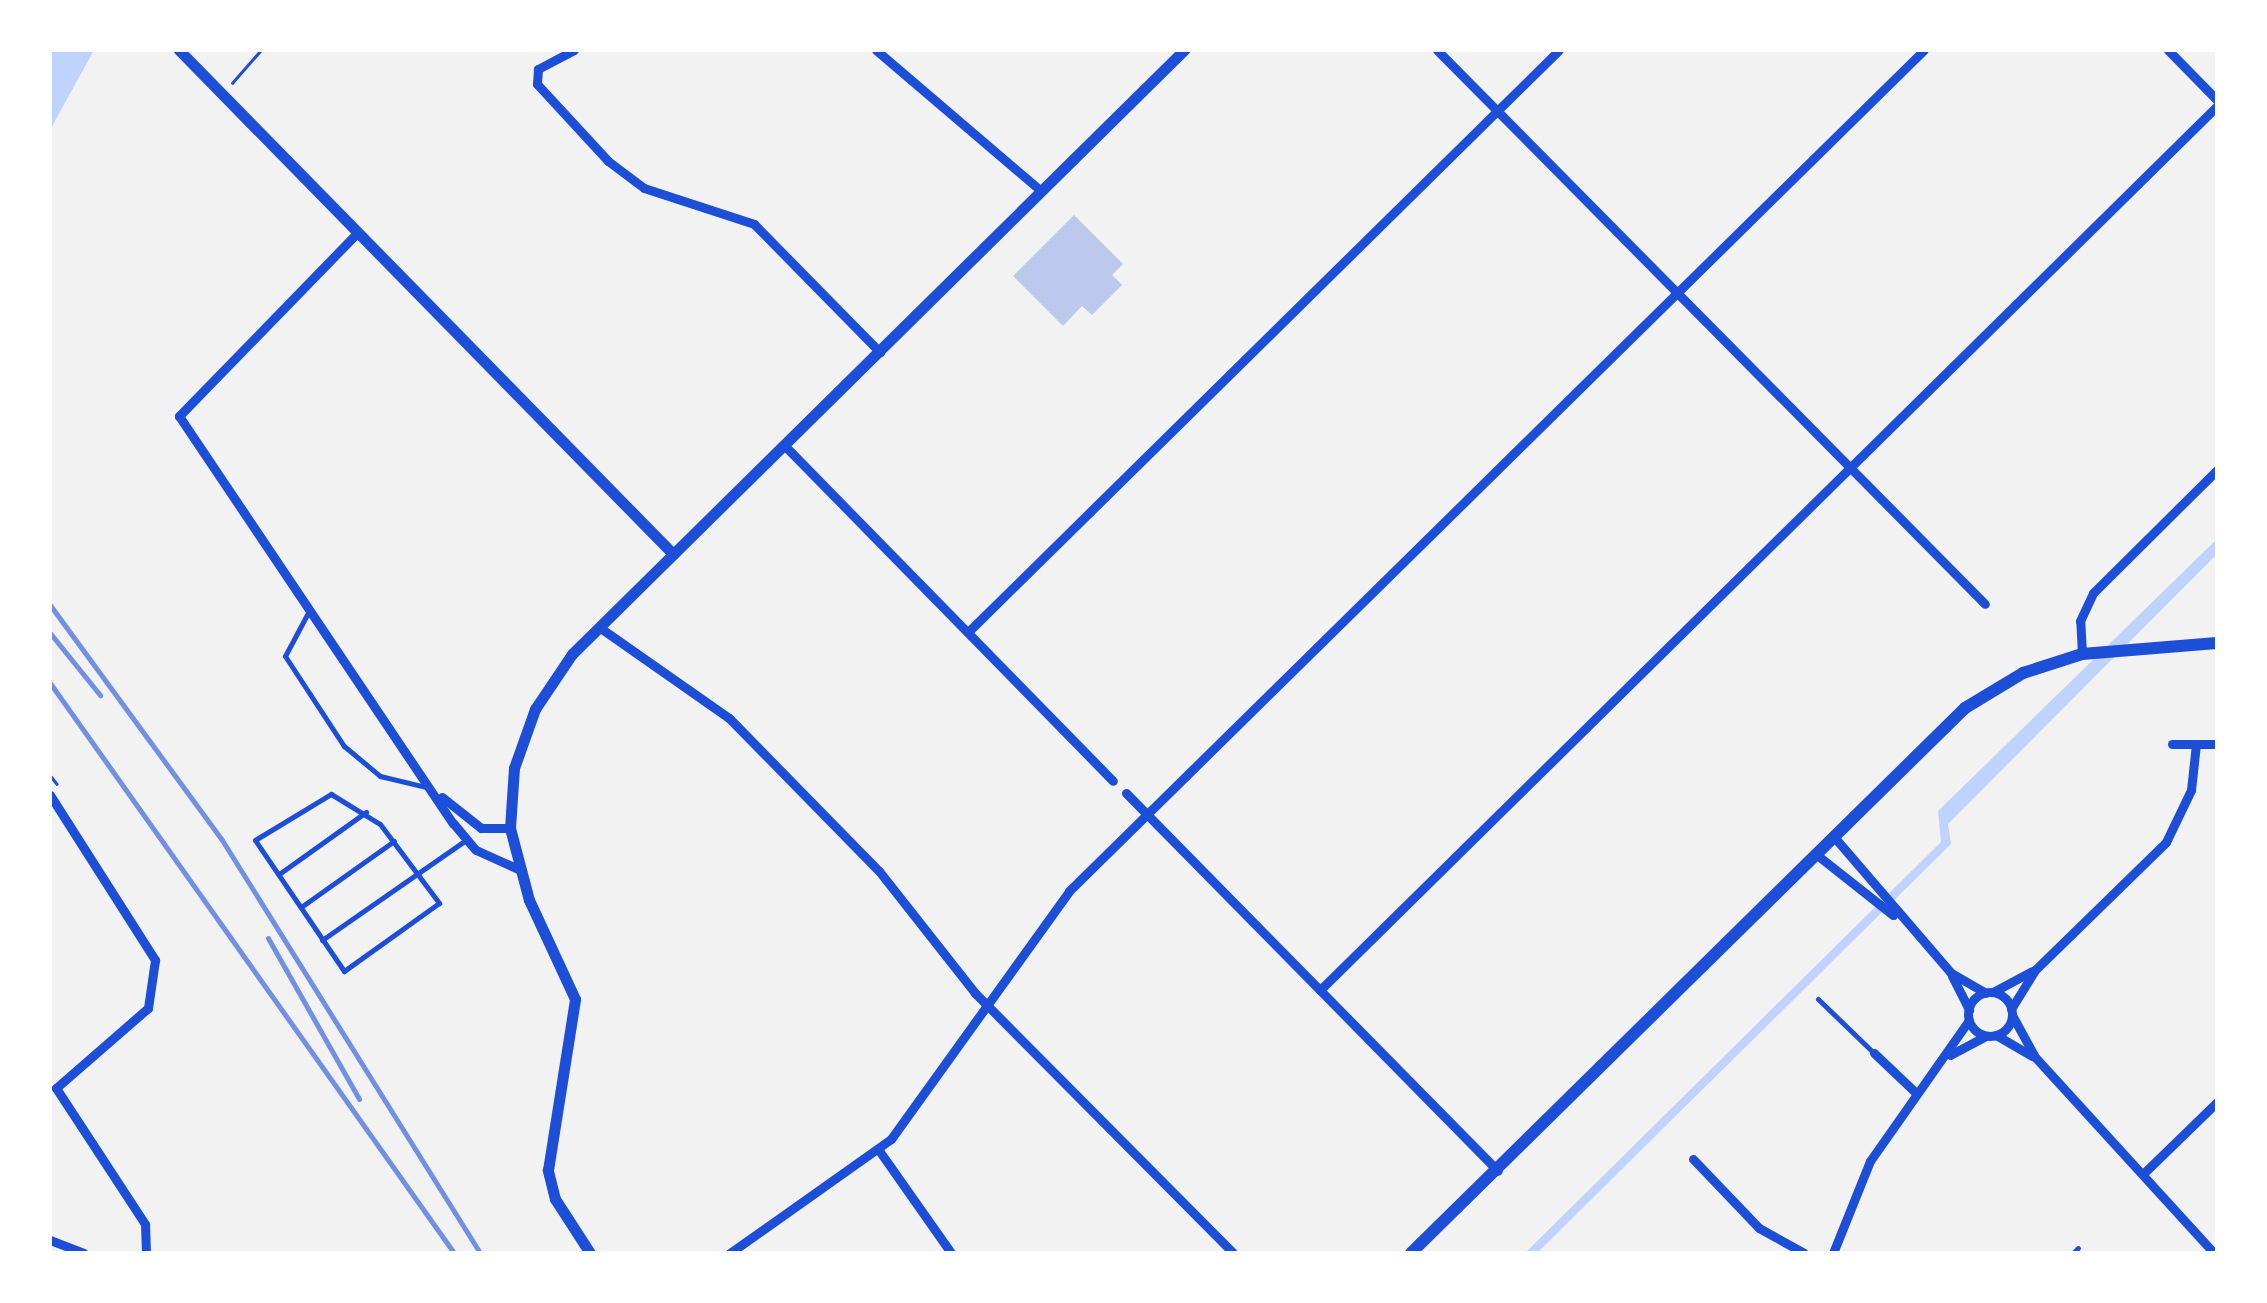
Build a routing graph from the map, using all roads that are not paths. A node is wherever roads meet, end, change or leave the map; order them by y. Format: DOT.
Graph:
graph roads {
  1 [pos="178,50"];
  2 [pos="876,50"];
  3 [pos="1184,50"];
  4 [pos="1437,50"];
  5 [pos="1559,50"];
  6 [pos="1924,50"];
  7 [pos="2168,50"];
  8 [pos="568,51"];
  9 [pos="2217,103"];
  10 [pos="1498,110"];
  11 [pos="1041,191"];
  12 [pos="358,232"];
  13 [pos="1677,292"];
  14 [pos="880,352"];
  15 [pos="784,445"];
  16 [pos="1850,467"];
  17 [pos="2217,470"];
  18 [pos="673,554"];
  19 [pos="1985,604"];
  20 [pos="310,609"];
  21 [pos="599,627"];
  22 [pos="968,632"];
  23 [pos="2217,643"];
  24 [pos="2082,654"];
  25 [pos="2172,744"];
  26 [pos="2196,744"];
  27 [pos="2217,744"];
  28 [pos="1113,780"];
  29 [pos="433,788"];
  30 [pos="1126,793"];
  31 [pos="50,794"];
  32 [pos="366,812"];
  33 [pos="1148,814"];
  34 [pos="510,828"];
  35 [pos="1835,838"];
  36 [pos="466,840"];
  37 [pos="394,841"];
  38 [pos="1816,855"];
  39 [pos="518,868"];
  40 [pos="418,872"];
  41 [pos="278,875"];
  42 [pos="300,907"];
  43 [pos="1899,919"];
  44 [pos="322,940"];
  45 [pos="2035,970"];
  46 [pos="1951,973"];
  47 [pos="1320,990"];
  48 [pos="1988,993"];
  49 [pos="1818,999"];
  50 [pos="987,1005"];
  51 [pos="2011,1012"];
  52 [pos="1969,1015"];
  53 [pos="1991,1036"];
  54 [pos="1874,1054"];
  55 [pos="1948,1056"];
  56 [pos="2035,1058"];
  57 [pos="1915,1092"];
  58 [pos="2217,1102"];
  59 [pos="878,1149"];
  60 [pos="1693,1160"];
  61 [pos="1498,1171"];
  62 [pos="2146,1171"];
  63 [pos="50,1240"];
  64 [pos="84,1253"];
  65 [pos="146,1253"];
  66 [pos="590,1253"];
  67 [pos="730,1253"];
  68 [pos="951,1253"];
  69 [pos="1232,1253"];
  70 [pos="1411,1253"];
  71 [pos="1804,1253"];
  72 [pos="1832,1253"];
  73 [pos="2214,1253"];
  1 -- 12 [label="street"];
  2 -- 11 [label="street"];
  3 -- 11 [label="street"];
  4 -- 10 [label="street"];
  5 -- 10 [label="street"];
  6 -- 13 [label="street"];
  7 -- 9 [label="street"];
  8 -- 14 [label="street"];
  9 -- 16 [label="street"];
  10 -- 13 [label="street"];
  10 -- 22 [label="street"];
  11 -- 14 [label="street"];
  12 -- 18 [label="street"];
  12 -- 20 [label="street"];
  13 -- 16 [label="street"];
  13 -- 33 [label="street"];
  14 -- 15 [label="street"];
  15 -- 18 [label="street"];
  15 -- 22 [label="street"];
  16 -- 19 [label="street"];
  16 -- 47 [label="street"];
  17 -- 24 [label="street"];
  18 -- 21 [label="street"];
  20 -- 29 [label="street"];
  20 -- 29 [label="lane"];
  21 -- 34 [label="street"];
  21 -- 50 [label="street"];
  22 -- 28 [label="street"];
  23 -- 24 [label="main road"];
  24 -- 35 [label="main road"];
  25 -- 26 [label="street"];
  26 -- 27 [label="street"];
  26 -- 45 [label="street"];
  29 -- 34 [label="street"];
  29 -- 36 [label="street"];
  30 -- 33 [label="street"];
  31 -- 65 [label="street"];
  32 -- 37 [label="lane"];
  32 -- 41 [label="lane"];
  32 -- 41 [label="lane"];
  33 -- 47 [label="street"];
  33 -- 50 [label="street"];
  34 -- 39 [label="street"];
  35 -- 38 [label="main road"];
  35 -- 43 [label="street"];
  36 -- 39 [label="street"];
  36 -- 40 [label="lane"];
  37 -- 40 [label="lane"];
  37 -- 42 [label="lane"];
  38 -- 43 [label="street"];
  38 -- 61 [label="main road"];
  39 -- 66 [label="street"];
  40 -- 44 [label="lane"];
  40 -- 44 [label="lane"];
  41 -- 42 [label="lane"];
  42 -- 44 [label="lane"];
  43 -- 46 [label="street"];
  45 -- 48 [label="street"];
  45 -- 51 [label="street"];
  46 -- 48 [label="street"];
  46 -- 52 [label="street"];
  47 -- 61 [label="street"];
  48 -- 51 [label="street"];
  48 -- 52 [label="street"];
  49 -- 54 [label="lane"];
  50 -- 59 [label="street"];
  50 -- 69 [label="street"];
  51 -- 53 [label="street"];
  51 -- 56 [label="street"];
  52 -- 53 [label="street"];
  52 -- 55 [label="street"];
  53 -- 55 [label="street"];
  53 -- 56 [label="street"];
  54 -- 57 [label="street"];
  55 -- 57 [label="street"];
  56 -- 62 [label="street"];
  57 -- 72 [label="street"];
  58 -- 62 [label="street"];
  59 -- 67 [label="street"];
  59 -- 68 [label="street"];
  60 -- 71 [label="street"];
  61 -- 70 [label="main road"];
  62 -- 73 [label="street"];
  63 -- 64 [label="street"];
}
